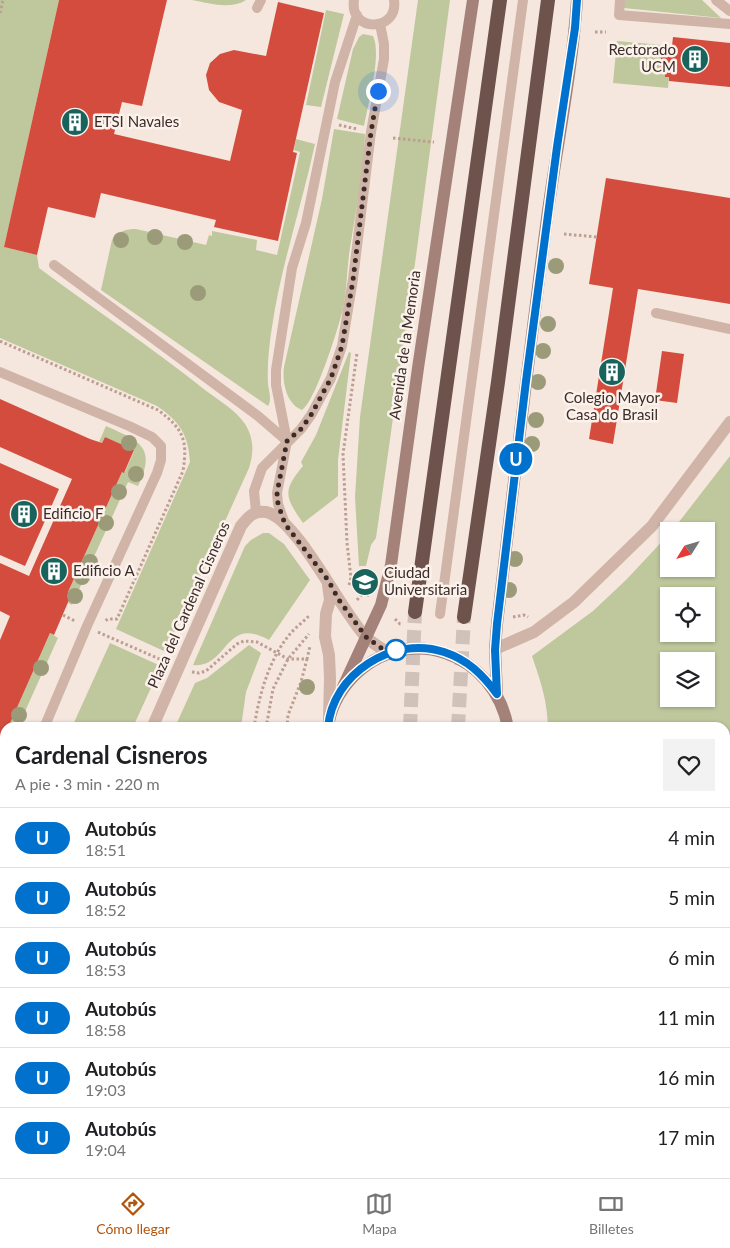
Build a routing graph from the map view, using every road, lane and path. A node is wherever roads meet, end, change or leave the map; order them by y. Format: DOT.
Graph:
graph roads {
  1 [pos="3,0"];
  2 [pos="354,0"];
  3 [pos="394,0"];
  4 [pos="473,0"];
  5 [pos="500,0"];
  6 [pos="522,0"];
  7 [pos="548,0"];
  8 [pos="577,0"];
  9 [pos="620,0"];
  10 [pos="716,0"];
  11 [pos="730,11"];
  12 [pos="0,13"];
  13 [pos="357,15"];
  14 [pos="380,24"];
  15 [pos="730,24"];
  16 [pos="595,32"];
  17 [pos="606,32"];
  18 [pos="337,124"];
  19 [pos="358,129"];
  20 [pos="394,138"];
  21 [pos="434,142"];
  22 [pos="564,234"];
  23 [pos="596,237"];
  24 [pos="54,265"];
  25 [pos="656,313"];
  26 [pos="730,329"];
  27 [pos="0,341"];
  28 [pos="357,348"];
  29 [pos="0,372"];
  30 [pos="730,422"];
  31 [pos="287,441"];
  32 [pos="256,512"];
  33 [pos="285,524"];
  34 [pos="328,580"];
  35 [pos="347,589"];
  36 [pos="317,609"];
  37 [pos="415,612"];
  38 [pos="440,614"];
  39 [pos="63,615"];
  40 [pos="464,616"];
  41 [pos="76,621"];
  42 [pos="97,631"];
  43 [pos="312,636"];
  44 [pos="110,637"];
  45 [pos="366,637"];
  46 [pos="310,644"];
  47 [pos="316,648"];
  48 [pos="495,650"];
  49 [pos="278,653"];
  50 [pos="388,653"];
  51 [pos="288,659"];
  52 [pos="307,659"];
  53 [pos="166,662"];
  54 [pos="188,672"];
  55 [pos="343,687"];
  56 [pos="497,694"];
  57 [pos="47,722"];
  58 [pos="155,722"];
  59 [pos="255,722"];
  60 [pos="267,722"];
  61 [pos="287,722"];
  62 [pos="328,722"];
  63 [pos="329,722"];
  64 [pos="507,722"];
  1 -- 12 [label="path"];
  2 -- 13 [label="lane"];
  3 -- 14 [label="lane"];
  4 -- 45 [label="main road, Avenida de la Memoria"];
  5 -- 37 [label="highway"];
  6 -- 38 [label="lane"];
  7 -- 40 [label="highway"];
  8 -- 48 [label="main road"];
  9 -- 15 [label="lane"];
  10 -- 11 [label="lane"];
  13 -- 14 [label="lane"];
  13 -- 31 [label="lane"];
  14 -- 31 [label="lane"];
  16 -- 17 [label="path"];
  18 -- 19 [label="path"];
  20 -- 21 [label="path"];
  22 -- 23 [label="path"];
  24 -- 31 [label="lane"];
  25 -- 26 [label="lane"];
  27 -- 42 [label="path"];
  28 -- 35 [label="path"];
  29 -- 57 [label="lane"];
  30 -- 48 [label="street"];
  31 -- 32 [label="lane"];
  31 -- 33 [label="lane"];
  32 -- 33 [label="street"];
  32 -- 58 [label="street, Plaza del Cardenal Cisneros"];
  33 -- 34 [label="street"];
  34 -- 45 [label="street"];
  34 -- 62 [label="street"];
  36 -- 49 [label="path"];
  39 -- 41 [label="path"];
  43 -- 51 [label="path"];
  44 -- 53 [label="path"];
  45 -- 50 [label="street"];
  45 -- 55 [label="main road, Avenida de la Memoria"];
  46 -- 52 [label="path"];
  47 -- 52 [label="path"];
  48 -- 56 [label="main road"];
  49 -- 51 [label="path"];
  49 -- 54 [label="path"];
  49 -- 59 [label="path"];
  50 -- 55 [label="main road"];
  50 -- 56 [label="main road"];
  51 -- 52 [label="path"];
  51 -- 60 [label="path"];
  52 -- 61 [label="path"];
  55 -- 63 [label="main road"];
  56 -- 64 [label="main road"];
}
